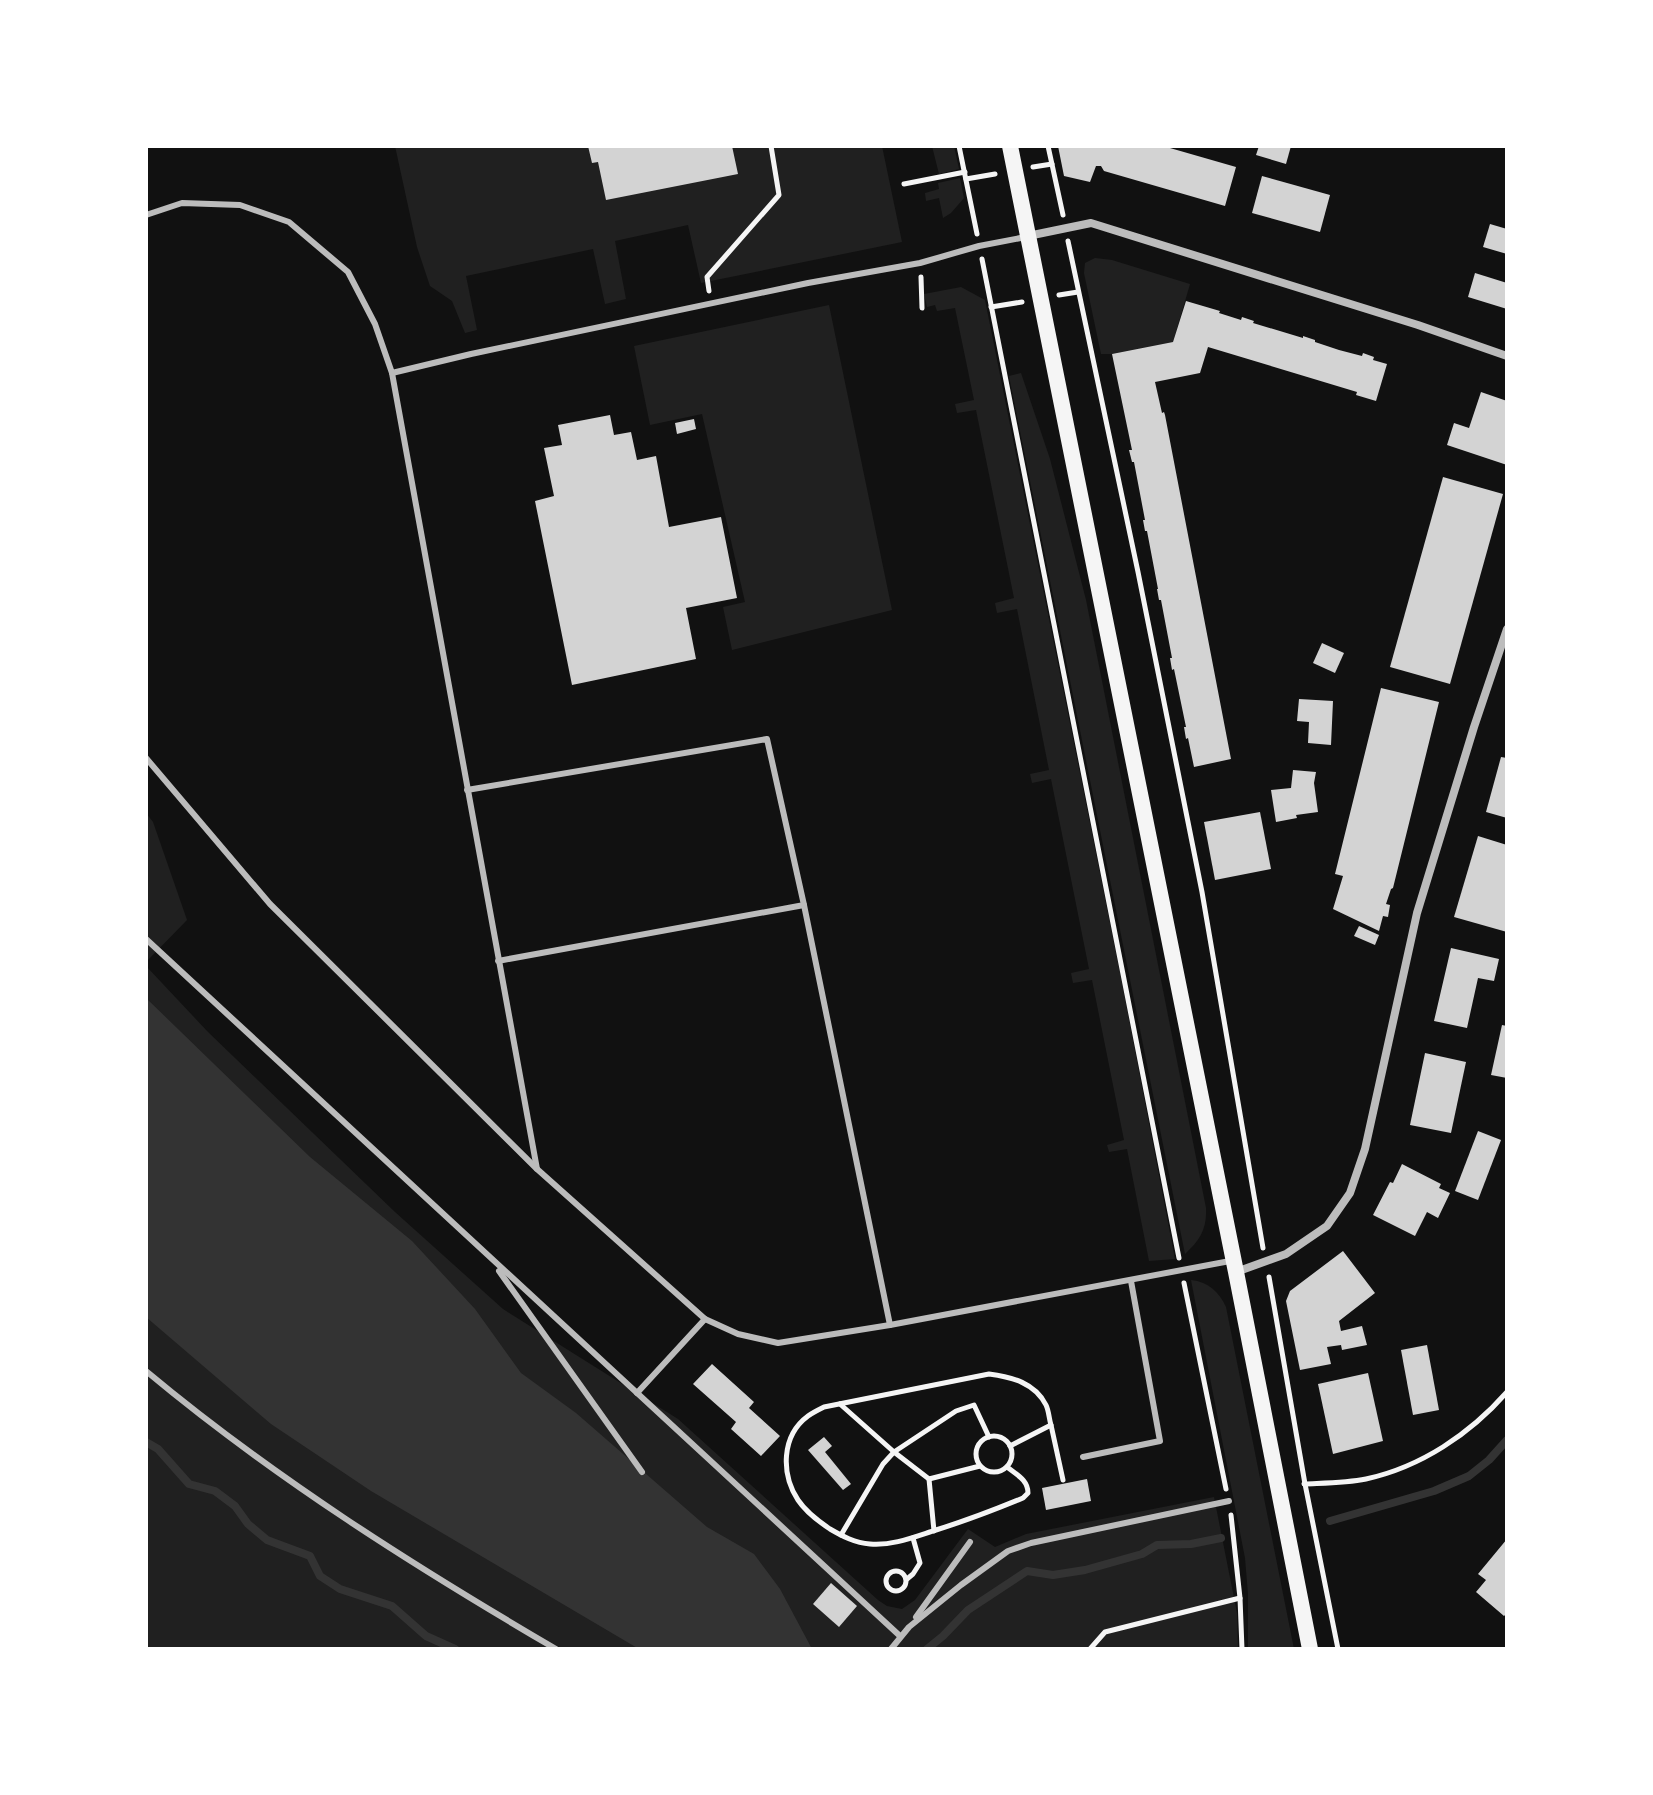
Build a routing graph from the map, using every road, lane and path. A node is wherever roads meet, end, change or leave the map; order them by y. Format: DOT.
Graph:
graph roads {
  1 [pos="771,146"];
  2 [pos="959,146"];
  3 [pos="1010,146"];
  4 [pos="1048,146"];
  5 [pos="965,172"];
  6 [pos="904,184"];
  7 [pos="146,215"];
  8 [pos="1066,228"];
  9 [pos="1028,236"];
  10 [pos="979,246"];
  11 [pos="920,263"];
  12 [pos="711,304"];
  13 [pos="922,308"];
  14 [pos="1507,356"];
  15 [pos="392,373"];
  16 [pos="1507,629"];
  17 [pos="146,758"];
  18 [pos="467,790"];
  19 [pos="804,905"];
  20 [pos="146,939"];
  21 [pos="498,961"];
  22 [pos="537,1169"];
  23 [pos="490,1258"];
  24 [pos="1266,1261"];
  25 [pos="1235,1266"];
  26 [pos="1182,1270"];
  27 [pos="1131,1281"];
  28 [pos="705,1319"];
  29 [pos="890,1325"];
  30 [pos="146,1371"];
  31 [pos="1507,1392"];
  32 [pos="637,1393"];
  33 [pos="840,1404"];
  34 [pos="1051,1425"];
  35 [pos="989,1437"];
  36 [pos="1010,1446"];
  37 [pos="894,1452"];
  38 [pos="1083,1457"];
  39 [pos="980,1466"];
  40 [pos="1007,1467"];
  41 [pos="642,1472"];
  42 [pos="929,1479"];
  43 [pos="1063,1480"];
  44 [pos="1305,1484"];
  45 [pos="1279,1486"];
  46 [pos="1229,1501"];
  47 [pos="934,1531"];
  48 [pos="841,1535"];
  49 [pos="913,1538"];
  50 [pos="970,1542"];
  51 [pos="907,1579"];
  52 [pos="1240,1598"];
  53 [pos="909,1627"];
  54 [pos="900,1636"];
  55 [pos="556,1649"];
  56 [pos="891,1649"];
  57 [pos="1090,1649"];
  58 [pos="1242,1649"];
  59 [pos="1310,1649"];
  60 [pos="1338,1649"];
  1 -- 12 [label="path"];
  2 -- 5 [label="path"];
  3 -- 9 [label="main road"];
  4 -- 8 [label="path"];
  5 -- 6 [label="path"];
  5 -- 10 [label="path"];
  7 -- 15 [label="lane"];
  8 -- 9 [label="street"];
  8 -- 14 [label="street"];
  8 -- 24 [label="path"];
  9 -- 10 [label="lane"];
  9 -- 25 [label="main road"];
  10 -- 11 [label="lane"];
  10 -- 26 [label="path"];
  11 -- 12 [label="lane"];
  11 -- 13 [label="path"];
  12 -- 15 [label="lane"];
  15 -- 18 [label="lane"];
  16 -- 24 [label="street"];
  17 -- 22 [label="lane"];
  18 -- 19 [label="lane"];
  18 -- 21 [label="lane"];
  19 -- 21 [label="lane"];
  19 -- 29 [label="lane"];
  20 -- 23 [label="lane"];
  21 -- 22 [label="lane"];
  22 -- 28 [label="lane"];
  23 -- 32 [label="lane"];
  23 -- 41 [label="lane"];
  24 -- 25 [label="street"];
  24 -- 44 [label="path"];
  25 -- 26 [label="lane"];
  25 -- 45 [label="main road"];
  26 -- 27 [label="lane"];
  26 -- 46 [label="path"];
  27 -- 29 [label="lane"];
  27 -- 38 [label="lane"];
  28 -- 29 [label="lane"];
  28 -- 32 [label="lane"];
  30 -- 55 [label="lane"];
  31 -- 44 [label="path"];
  32 -- 54 [label="lane"];
  33 -- 34 [label="path"];
  33 -- 37 [label="path"];
  33 -- 48 [label="path"];
  34 -- 36 [label="path"];
  34 -- 43 [label="path"];
  35 -- 36 [label="path"];
  35 -- 37 [label="path"];
  35 -- 39 [label="path"];
  36 -- 40 [label="path"];
  37 -- 42 [label="path"];
  37 -- 48 [label="path"];
  39 -- 40 [label="path"];
  39 -- 42 [label="path"];
  40 -- 47 [label="path"];
  42 -- 47 [label="path"];
  44 -- 45 [label="path"];
  44 -- 60 [label="path"];
  45 -- 59 [label="main road"];
  46 -- 52 [label="path"];
  46 -- 53 [label="lane"];
  47 -- 49 [label="path"];
  48 -- 49 [label="path"];
  49 -- 51 [label="path"];
  50 -- 53 [label="lane"];
  51 -- 51 [label="path"];
  52 -- 57 [label="path"];
  52 -- 58 [label="path"];
  53 -- 54 [label="lane"];
  54 -- 56 [label="lane"];
}
